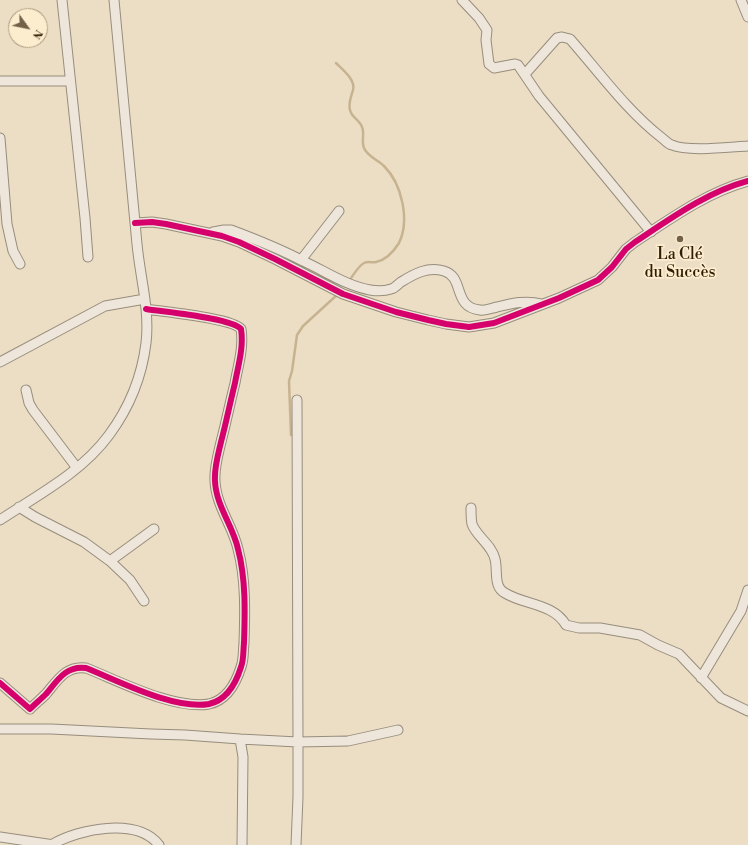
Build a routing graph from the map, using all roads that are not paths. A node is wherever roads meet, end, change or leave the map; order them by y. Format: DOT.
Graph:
graph roads {
  1 [pos="62,0"];
  2 [pos="114,0"];
  3 [pos="462,0"];
  4 [pos="741,0"];
  5 [pos="748,17"];
  6 [pos="525,74"];
  7 [pos="0,81"];
  8 [pos="70,81"];
  9 [pos="0,138"];
  10 [pos="748,146"];
  11 [pos="748,181"];
  12 [pos="339,211"];
  13 [pos="135,223"];
  14 [pos="651,232"];
  15 [pos="211,233"];
  16 [pos="88,257"];
  17 [pos="301,260"];
  18 [pos="20,264"];
  19 [pos="145,299"];
  20 [pos="542,304"];
  21 [pos="146,309"];
  22 [pos="0,362"];
  23 [pos="26,390"];
  24 [pos="297,400"];
  25 [pos="77,468"];
  26 [pos="19,507"];
  27 [pos="471,508"];
  28 [pos="0,520"];
  29 [pos="154,529"];
  30 [pos="110,561"];
  31 [pos="748,590"];
  32 [pos="144,601"];
  33 [pos="701,678"];
  34 [pos="0,683"];
  35 [pos="748,711"];
  36 [pos="0,729"];
  37 [pos="398,730"];
  38 [pos="240,740"];
  39 [pos="298,742"];
  40 [pos="0,837"];
  41 [pos="54,844"];
  42 [pos="159,845"];
  43 [pos="242,845"];
  44 [pos="296,845"];
  1 -- 8 [label="street"];
  2 -- 13 [label="street"];
  3 -- 6 [label="street"];
  4 -- 5 [label="street"];
  6 -- 10 [label="street"];
  6 -- 14 [label="street"];
  7 -- 8 [label="street"];
  8 -- 16 [label="street"];
  9 -- 18 [label="street"];
  11 -- 14 [label="street"];
  12 -- 17 [label="street"];
  13 -- 15 [label="street"];
  13 -- 19 [label="street"];
  14 -- 20 [label="street"];
  15 -- 17 [label="street"];
  15 -- 20 [label="street"];
  17 -- 20 [label="street"];
  19 -- 21 [label="street"];
  19 -- 22 [label="street"];
  21 -- 25 [label="street"];
  21 -- 34 [label="street"];
  23 -- 25 [label="street"];
  24 -- 39 [label="street"];
  25 -- 26 [label="street"];
  26 -- 28 [label="street"];
  26 -- 30 [label="street"];
  27 -- 33 [label="street"];
  29 -- 30 [label="street"];
  30 -- 32 [label="street"];
  31 -- 33 [label="street"];
  33 -- 35 [label="street"];
  36 -- 38 [label="street"];
  37 -- 39 [label="street"];
  38 -- 39 [label="street"];
  38 -- 43 [label="street"];
  39 -- 44 [label="street"];
  40 -- 41 [label="street"];
  41 -- 42 [label="street"];
}
